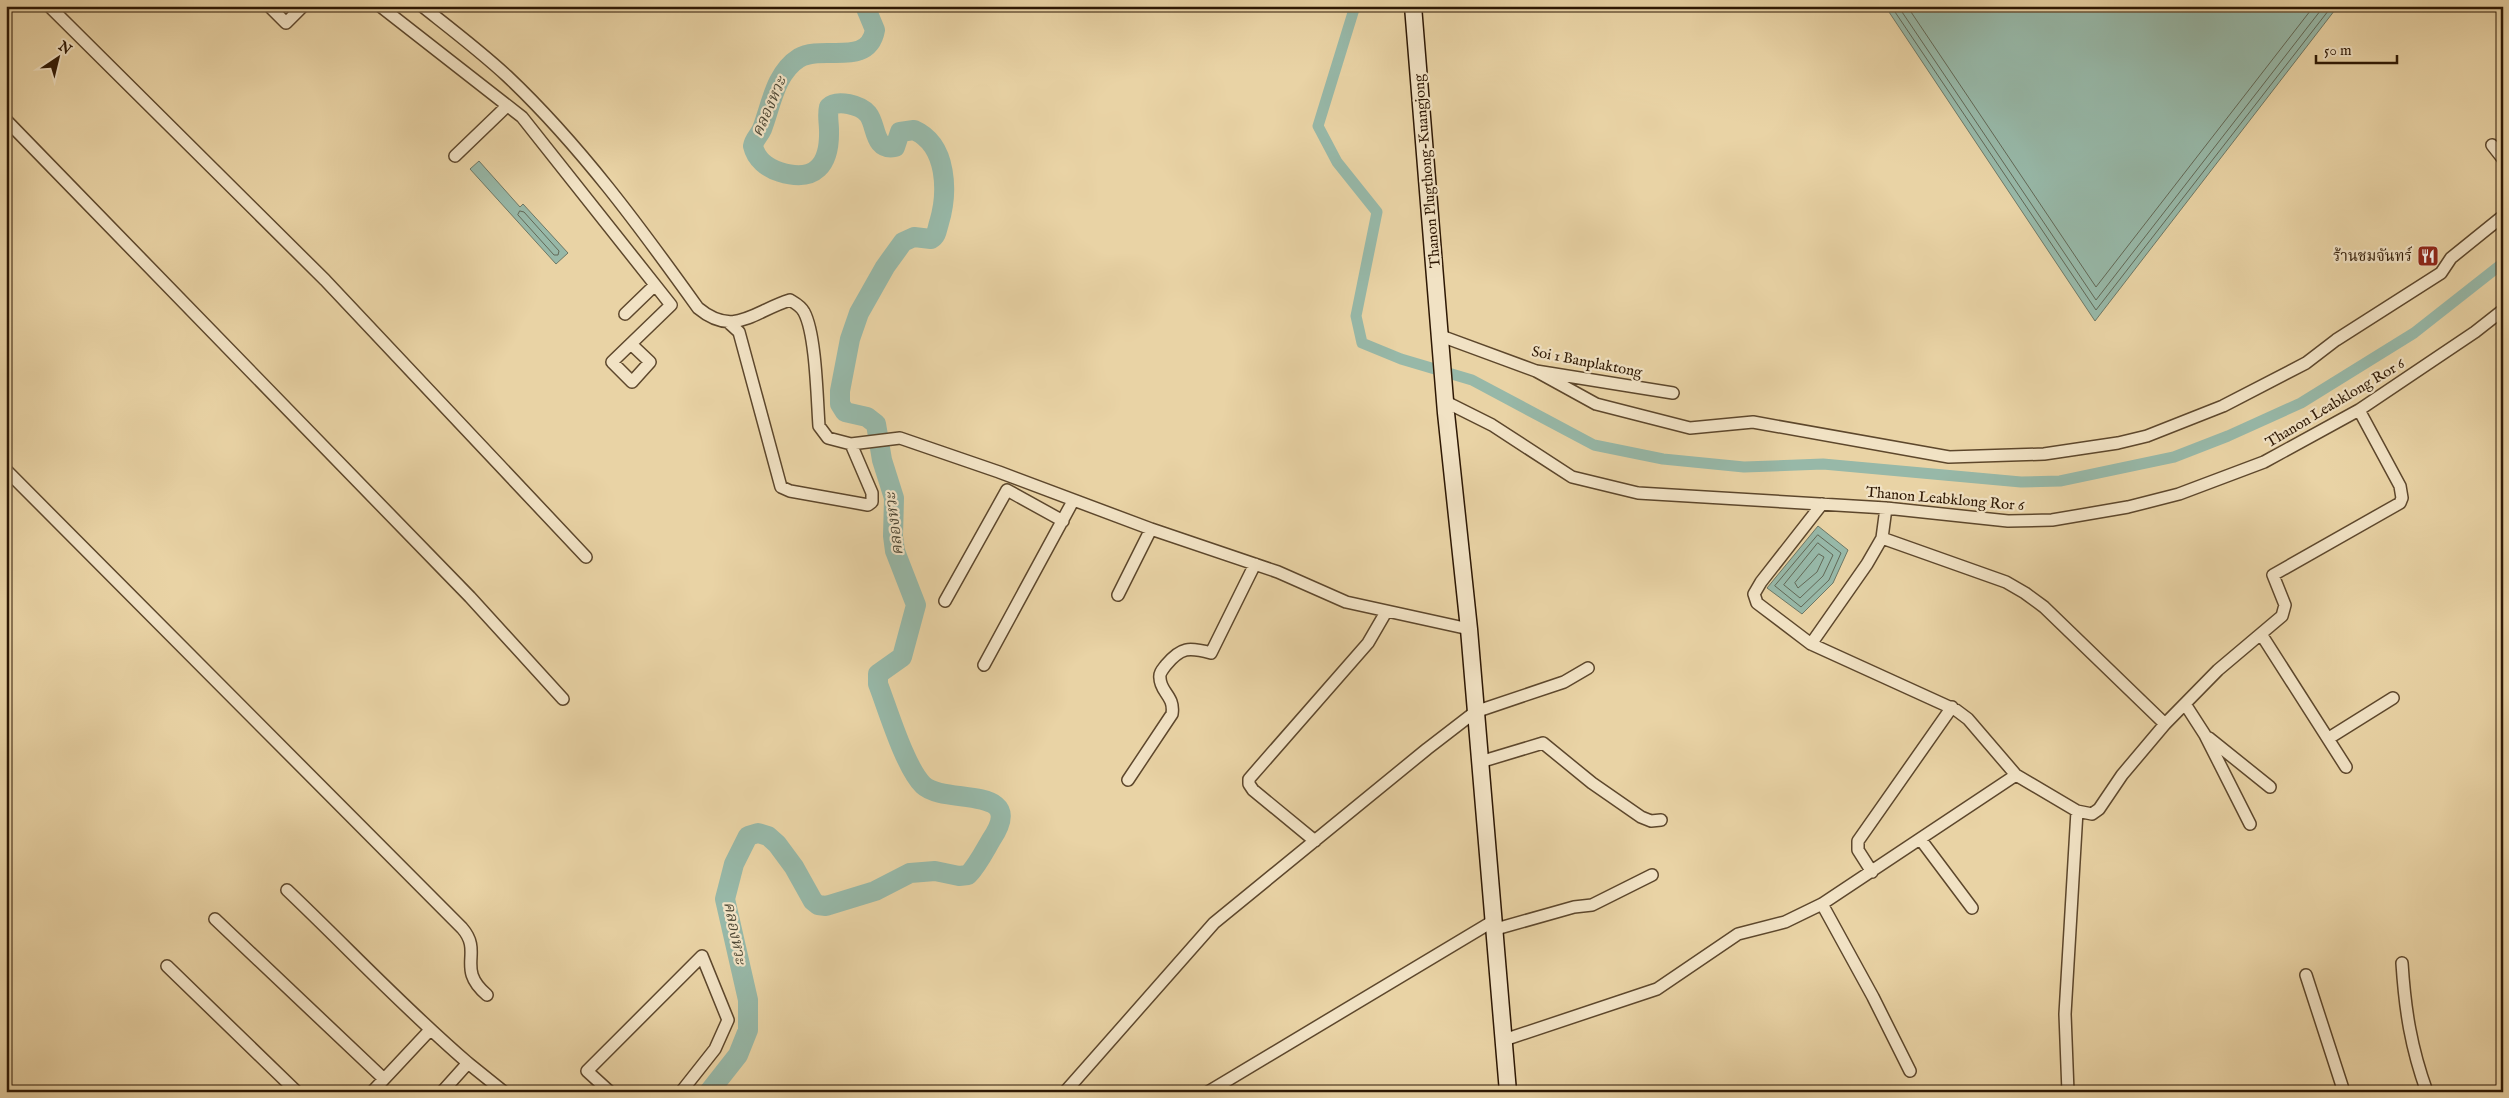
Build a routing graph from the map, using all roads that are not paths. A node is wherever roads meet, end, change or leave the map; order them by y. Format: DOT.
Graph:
graph roads {
  1 [pos="49,6"];
  2 [pos="269,6"];
  3 [pos="303,6"];
  4 [pos="380,6"];
  5 [pos="422,6"];
  6 [pos="1413,6"];
  7 [pos="507,106"];
  8 [pos="6,120"];
  9 [pos="2492,145"];
  10 [pos="455,156"];
  11 [pos="2503,159"];
  12 [pos="2503,216"];
  13 [pos="655,285"];
  14 [pos="2503,310"];
  15 [pos="625,314"];
  16 [pos="728,322"];
  17 [pos="1441,336"];
  18 [pos="631,344"];
  19 [pos="1536,371"];
  20 [pos="1673,393"];
  21 [pos="1446,402"];
  22 [pos="2359,410"];
  23 [pos="854,444"];
  24 [pos="6,470"];
  25 [pos="1074,501"];
  26 [pos="1822,504"];
  27 [pos="1886,508"];
  28 [pos="1063,521"];
  29 [pos="1151,529"];
  30 [pos="1882,538"];
  31 [pos="586,557"];
  32 [pos="1255,564"];
  33 [pos="1118,595"];
  34 [pos="945,601"];
  35 [pos="1386,612"];
  36 [pos="1469,629"];
  37 [pos="2261,634"];
  38 [pos="1811,644"];
  39 [pos="984,665"];
  40 [pos="1588,668"];
  41 [pos="2393,698"];
  42 [pos="562,699"];
  43 [pos="2185,704"];
  44 [pos="1952,707"];
  45 [pos="1475,712"];
  46 [pos="2165,724"];
  47 [pos="2205,735"];
  48 [pos="2328,738"];
  49 [pos="1480,762"];
  50 [pos="2346,767"];
  51 [pos="2016,775"];
  52 [pos="1128,780"];
  53 [pos="2270,788"];
  54 [pos="2077,811"];
  55 [pos="1661,820"];
  56 [pos="2250,824"];
  57 [pos="1921,840"];
  58 [pos="1315,841"];
  59 [pos="1872,872"];
  60 [pos="1652,875"];
  61 [pos="287,890"];
  62 [pos="1822,904"];
  63 [pos="1972,908"];
  64 [pos="215,920"];
  65 [pos="1495,925"];
  66 [pos="2402,963"];
  67 [pos="167,966"];
  68 [pos="2306,975"];
  69 [pos="487,995"];
  70 [pos="430,1030"];
  71 [pos="1504,1040"];
  72 [pos="468,1063"];
  73 [pos="1910,1071"];
  74 [pos="384,1079"];
  75 [pos="297,1092"];
  76 [pos="372,1092"];
  77 [pos="442,1092"];
  78 [pos="504,1092"];
  79 [pos="610,1092"];
  80 [pos="681,1092"];
  81 [pos="1065,1092"];
  82 [pos="1208,1092"];
  83 [pos="1508,1092"];
  84 [pos="2068,1092"];
  85 [pos="2344,1092"];
  86 [pos="2426,1092"];
  1 -- 31 [label="street"];
  2 -- 3 [label="street"];
  4 -- 7 [label="street"];
  5 -- 16 [label="street"];
  6 -- 17 [label="street, Thanon Plugthong-Kuangjong"];
  7 -- 10 [label="street"];
  7 -- 13 [label="street"];
  8 -- 42 [label="street"];
  9 -- 11 [label="street"];
  12 -- 19 [label="street"];
  13 -- 15 [label="street"];
  13 -- 18 [label="street"];
  14 -- 22 [label="street, Thanon Leabklong Ror 6"];
  16 -- 23 [label="street"];
  16 -- 23 [label="street"];
  17 -- 19 [label="street, Soi 1 Banplaktong"];
  17 -- 21 [label="street, Thanon Plugthong-Kuangjong"];
  19 -- 20 [label="street, Soi 1 Banplaktong"];
  21 -- 26 [label="street, Thanon Leabklong Ror 6"];
  21 -- 36 [label="street, Thanon Plugthong-Kuangjong"];
  22 -- 27 [label="street, Thanon Leabklong Ror 6"];
  22 -- 37 [label="street"];
  23 -- 25 [label="street"];
  24 -- 69 [label="street"];
  25 -- 28 [label="street"];
  25 -- 29 [label="street"];
  26 -- 27 [label="street, Thanon Leabklong Ror 6"];
  26 -- 38 [label="street"];
  27 -- 30 [label="street"];
  28 -- 34 [label="street"];
  28 -- 39 [label="street"];
  29 -- 32 [label="street"];
  29 -- 33 [label="street"];
  30 -- 38 [label="street"];
  30 -- 46 [label="street"];
  32 -- 35 [label="street"];
  32 -- 52 [label="street"];
  35 -- 36 [label="street"];
  35 -- 58 [label="street"];
  36 -- 45 [label="street, Thanon Plugthong-Kuangjong"];
  37 -- 43 [label="street"];
  37 -- 48 [label="street"];
  38 -- 44 [label="street"];
  40 -- 45 [label="street"];
  41 -- 48 [label="street"];
  43 -- 46 [label="street"];
  43 -- 47 [label="street"];
  44 -- 51 [label="street"];
  44 -- 59 [label="street"];
  45 -- 49 [label="street, Thanon Plugthong-Kuangjong"];
  45 -- 58 [label="street"];
  46 -- 54 [label="street"];
  47 -- 53 [label="street"];
  47 -- 56 [label="street"];
  48 -- 50 [label="street"];
  49 -- 55 [label="street"];
  49 -- 65 [label="street, Thanon Plugthong-Kuangjong"];
  51 -- 54 [label="street"];
  51 -- 57 [label="street"];
  54 -- 84 [label="street"];
  57 -- 59 [label="street"];
  57 -- 63 [label="street"];
  58 -- 81 [label="street"];
  59 -- 62 [label="street"];
  60 -- 65 [label="street"];
  61 -- 70 [label="street"];
  62 -- 71 [label="street"];
  62 -- 73 [label="street"];
  64 -- 74 [label="street"];
  65 -- 71 [label="street, Thanon Plugthong-Kuangjong"];
  65 -- 82 [label="street"];
  66 -- 86 [label="street"];
  67 -- 75 [label="street"];
  68 -- 85 [label="street"];
  70 -- 72 [label="street"];
  70 -- 74 [label="street"];
  71 -- 83 [label="street, Thanon Plugthong-Kuangjong"];
  72 -- 77 [label="street"];
  72 -- 78 [label="street"];
  74 -- 76 [label="street"];
  79 -- 80 [label="street"];
}
